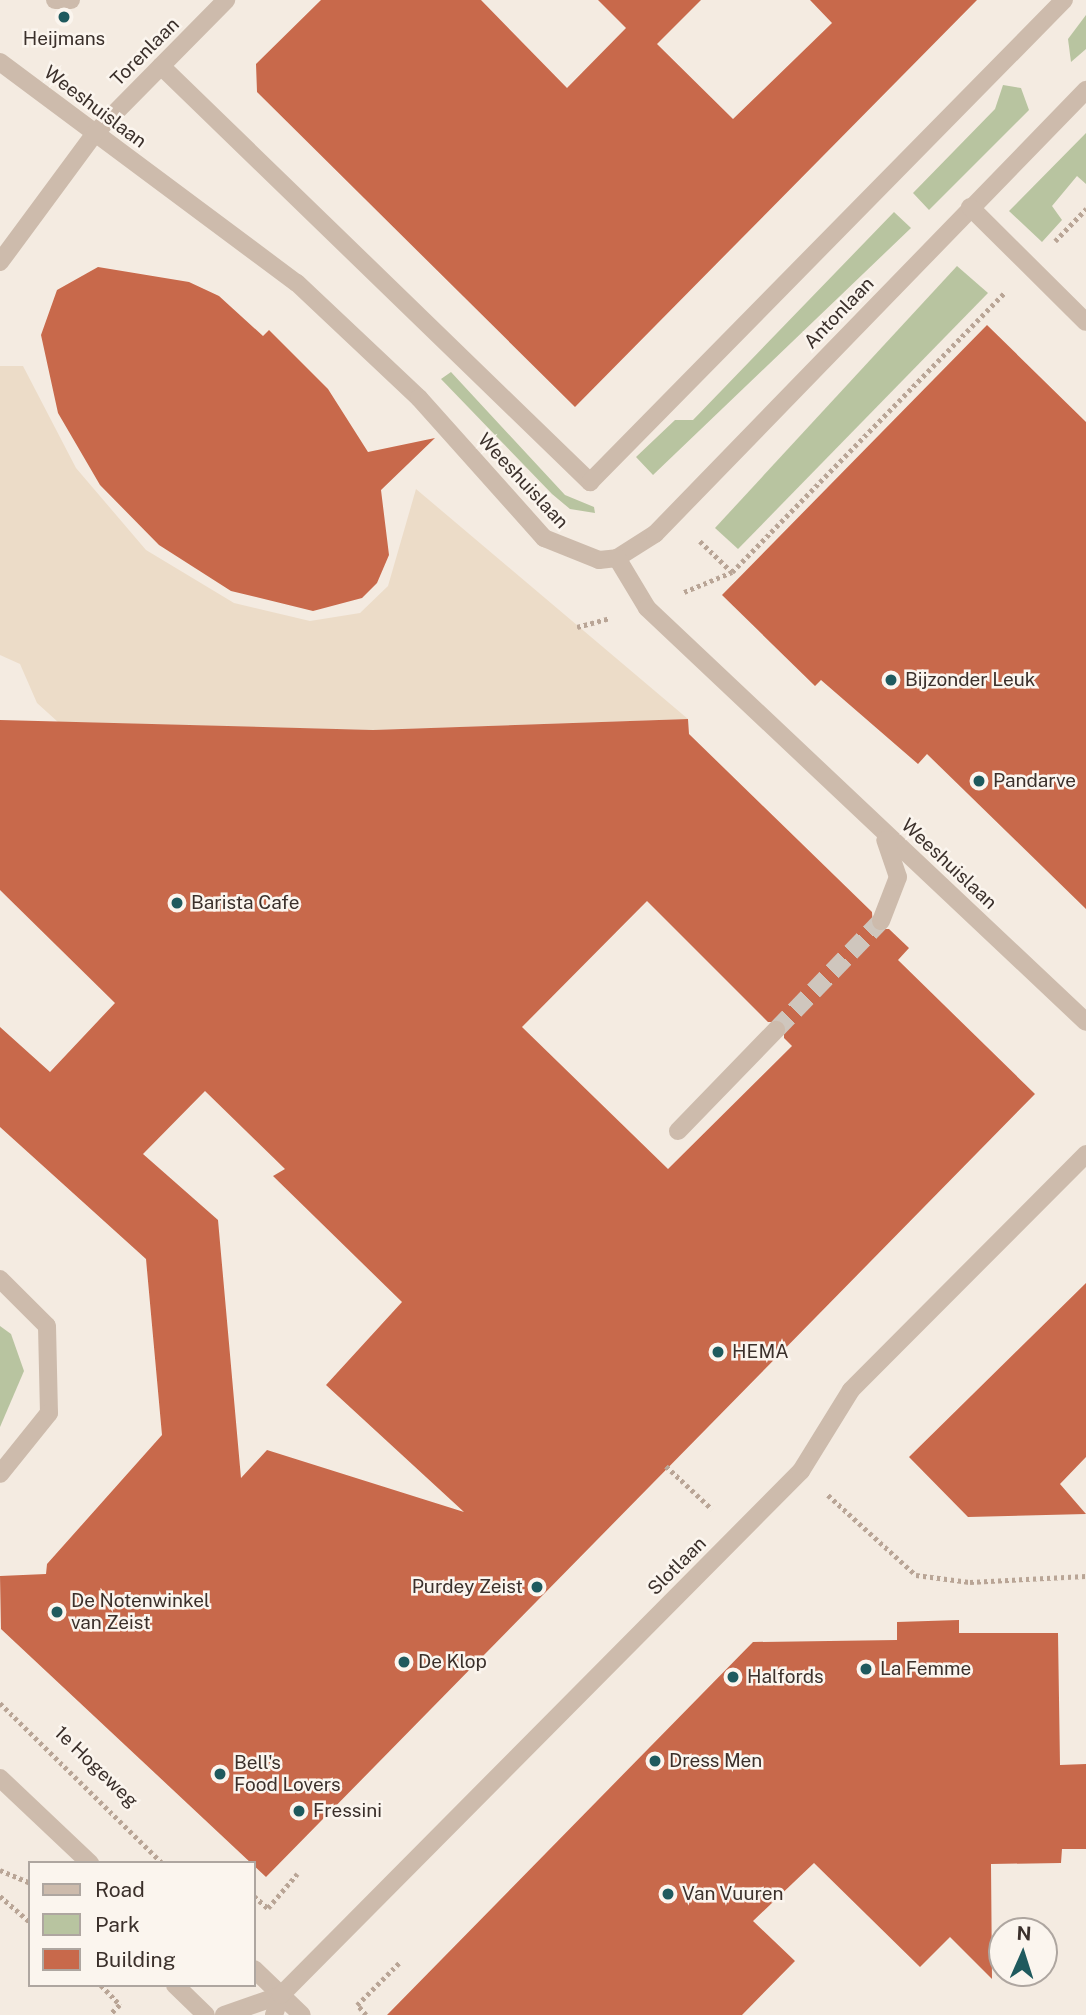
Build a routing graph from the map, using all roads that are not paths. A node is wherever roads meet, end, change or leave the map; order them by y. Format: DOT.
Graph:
graph roads {
  1 [pos="55,0"];
  2 [pos="71,0"];
  3 [pos="226,0"];
  4 [pos="1064,0"];
  5 [pos="0,62"];
  6 [pos="161,66"];
  7 [pos="1086,90"];
  8 [pos="95,133"];
  9 [pos="970,208"];
  10 [pos="0,262"];
  11 [pos="1086,322"];
  12 [pos="617,558"];
  13 [pos="866,815"];
  14 [pos="881,921"];
  15 [pos="1086,1023"];
  16 [pos="776,1030"];
  17 [pos="678,1132"];
  18 [pos="1086,1154"];
  19 [pos="0,1279"];
  20 [pos="0,1474"];
  21 [pos="0,1778"];
  22 [pos="88,1861"];
  23 [pos="256,1971"];
  24 [pos="177,1987"];
  25 [pos="281,1995"];
  26 [pos="206,2015"];
  27 [pos="224,2015"];
  28 [pos="274,2015"];
  29 [pos="302,2015"];
  1 -- 2 [label="street"];
  3 -- 6 [label="street, Torenlaan"];
  4 -- 6 [label="street"];
  5 -- 8 [label="street, Weeshuislaan"];
  6 -- 8 [label="street, Torenlaan"];
  7 -- 9 [label="street, Antonlaan"];
  8 -- 10 [label="street, Torenlaan"];
  8 -- 12 [label="street, Weeshuislaan"];
  9 -- 11 [label="street"];
  9 -- 12 [label="street, Antonlaan"];
  12 -- 13 [label="street, Weeshuislaan"];
  13 -- 14 [label="street"];
  13 -- 15 [label="street, Weeshuislaan"];
  16 -- 17 [label="street"];
  18 -- 25 [label="street, Slotlaan"];
  19 -- 20 [label="street"];
  21 -- 22 [label="street"];
  23 -- 25 [label="street"];
  24 -- 26 [label="street"];
  25 -- 27 [label="street, Slotlaan"];
  25 -- 28 [label="street, Slotlaan"];
  25 -- 29 [label="street"];
}
